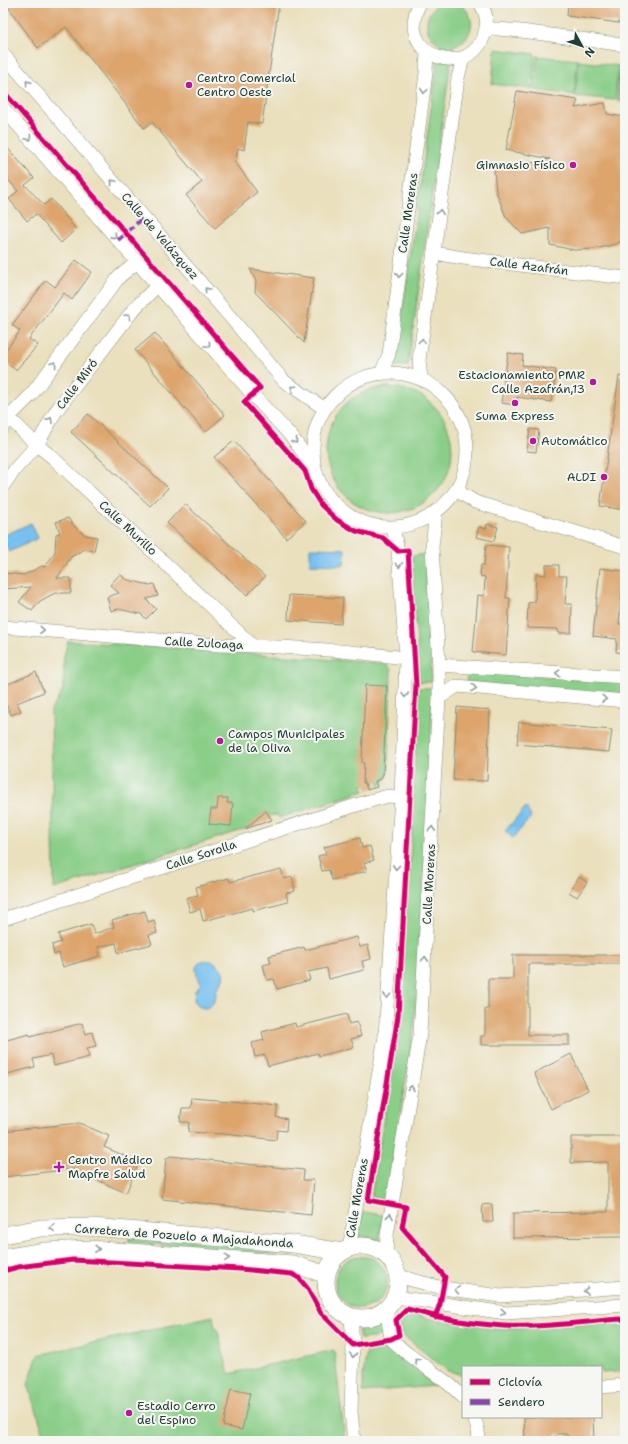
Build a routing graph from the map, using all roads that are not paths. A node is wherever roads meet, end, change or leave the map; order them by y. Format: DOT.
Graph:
graph roads {
  1 [pos="420,3"];
  2 [pos="480,3"];
  3 [pos="486,28"];
  4 [pos="625,45"];
  5 [pos="427,52"];
  6 [pos="3,54"];
  7 [pos="463,58"];
  8 [pos="3,108"];
  9 [pos="434,253"];
  10 [pos="137,262"];
  11 [pos="625,278"];
  12 [pos="157,286"];
  13 [pos="381,374"];
  14 [pos="422,379"];
  15 [pos="325,410"];
  16 [pos="5,418"];
  17 [pos="37,445"];
  18 [pos="316,468"];
  19 [pos="3,486"];
  20 [pos="456,490"];
  21 [pos="436,511"];
  22 [pos="393,527"];
  23 [pos="625,547"];
  24 [pos="3,627"];
  25 [pos="252,645"];
  26 [pos="406,658"];
  27 [pos="439,665"];
  28 [pos="625,677"];
  29 [pos="439,698"];
  30 [pos="625,701"];
  31 [pos="401,797"];
  32 [pos="3,920"];
  33 [pos="3,1235"];
  34 [pos="345,1251"];
  35 [pos="386,1255"];
  36 [pos="3,1258"];
  37 [pos="327,1275"];
  38 [pos="397,1275"];
  39 [pos="625,1287"];
  40 [pos="390,1302"];
  41 [pos="625,1305"];
  42 [pos="351,1316"];
  43 [pos="449,1384"];
  44 [pos="625,1385"];
  45 [pos="462,1386"];
  46 [pos="602,1387"];
  47 [pos="462,1396"];
  48 [pos="474,1418"];
  49 [pos="484,1418"];
  50 [pos="478,1435"];
  51 [pos="354,1441"];
  1 -- 5 [label="street"];
  2 -- 3 [label="street"];
  3 -- 4 [label="street"];
  3 -- 7 [label="street"];
  5 -- 7 [label="street"];
  5 -- 13 [label="street, Calle Moreras, one-way"];
  15 -- 6 [label="street, Calle de Velázquez, one-way"];
  9 -- 7 [label="street, one-way"];
  8 -- 10 [label="street, one-way"];
  9 -- 11 [label="street, Calle Azafrán"];
  14 -- 9 [label="street, one-way"];
  10 -- 12 [label="street"];
  16 -- 10 [label="street, one-way"];
  17 -- 12 [label="street, Calle Miró, one-way"];
  12 -- 18 [label="street, one-way"];
  13 -- 14 [label="street"];
  13 -- 15 [label="street"];
  14 -- 20 [label="street"];
  15 -- 18 [label="street"];
  16 -- 17 [label="street, Calle Murillo"];
  17 -- 19 [label="street, Calle Miró"];
  17 -- 25 [label="street, Calle Murillo"];
  18 -- 22 [label="street"];
  20 -- 21 [label="street"];
  20 -- 23 [label="street"];
  21 -- 22 [label="street"];
  21 -- 27 [label="street, Calle Moreras"];
  22 -- 26 [label="street, Calle Moreras, one-way"];
  24 -- 25 [label="street, Calle Zuloaga, one-way"];
  25 -- 26 [label="street, Calle Zuloaga"];
  26 -- 31 [label="street, Calle Moreras, one-way"];
  28 -- 27 [label="street, one-way"];
  27 -- 29 [label="street, Calle Moreras"];
  29 -- 30 [label="street, one-way"];
  35 -- 29 [label="street, Calle Moreras, one-way"];
  31 -- 32 [label="street, Calle Sorolla"];
  31 -- 34 [label="street, Calle Moreras, one-way"];
  34 -- 33 [label="street, Carretera de Pozuelo a Majadahonda, one-way"];
  34 -- 35 [label="street"];
  34 -- 37 [label="street"];
  35 -- 38 [label="street"];
  36 -- 37 [label="street, Carretera de Pozuelo a Majadahonda, one-way"];
  37 -- 42 [label="street"];
  39 -- 38 [label="street, one-way"];
  38 -- 40 [label="street"];
  40 -- 41 [label="street, one-way"];
  40 -- 42 [label="street"];
  43 -- 40 [label="street, one-way"];
  42 -- 51 [label="street, one-way"];
  43 -- 45 [label="street"];
  43 -- 47 [label="street"];
  44 -- 46 [label="street"];
  48 -- 50 [label="street"];
  49 -- 50 [label="street"];
}
